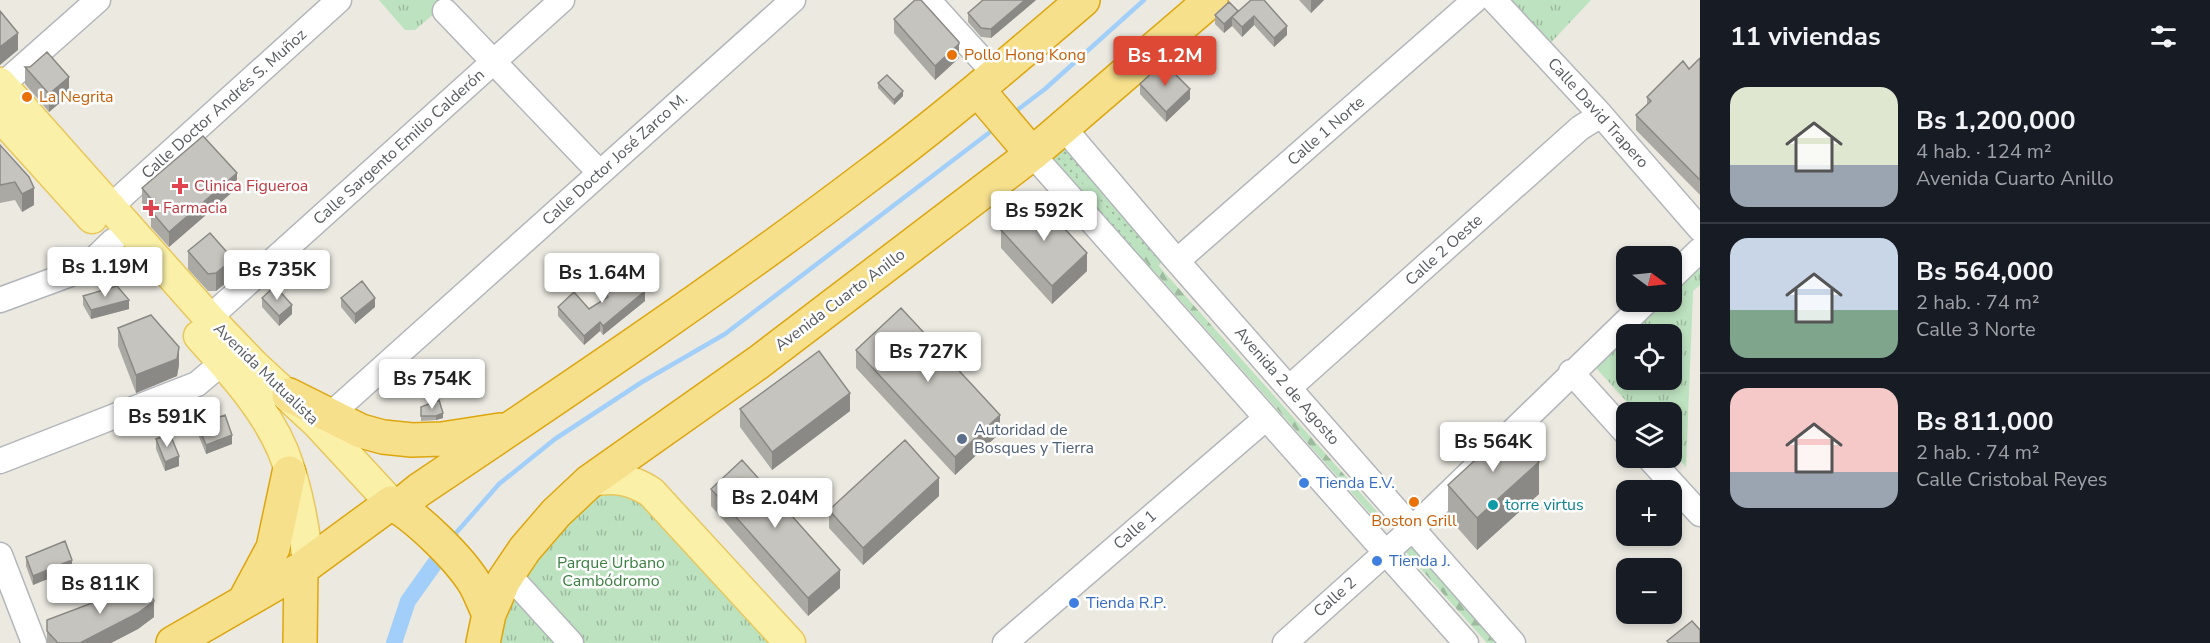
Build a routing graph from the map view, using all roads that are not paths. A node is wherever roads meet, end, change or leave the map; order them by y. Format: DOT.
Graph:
graph roads {
  1 [pos="98,0"];
  2 [pos="339,0"];
  3 [pos="562,0"];
  4 [pos="793,0"];
  5 [pos="928,0"];
  6 [pos="1083,0"];
  7 [pos="1211,0"];
  8 [pos="1475,0"];
  9 [pos="1494,0"];
  10 [pos="445,11"];
  11 [pos="493,62"];
  12 [pos="1,84"];
  13 [pos="987,88"];
  14 [pos="1601,115"];
  15 [pos="2,122"];
  16 [pos="1063,127"];
  17 [pos="1026,147"];
  18 [pos="600,173"];
  19 [pos="110,207"];
  20 [pos="1700,229"];
  21 [pos="113,241"];
  22 [pos="1700,250"];
  23 [pos="1177,261"];
  24 [pos="1682,267"];
  25 [pos="0,300"];
  26 [pos="1635,312"];
  27 [pos="209,318"];
  28 [pos="223,362"];
  29 [pos="1571,372"];
  30 [pos="1289,388"];
  31 [pos="289,395"];
  32 [pos="1266,418"];
  33 [pos="324,420"];
  34 [pos="1616,422"];
  35 [pos="510,429"];
  36 [pos="660,432"];
  37 [pos="0,461"];
  38 [pos="286,462"];
  39 [pos="1658,468"];
  40 [pos="589,482"];
  41 [pos="651,492"];
  42 [pos="394,505"];
  43 [pos="1700,514"];
  44 [pos="1412,529"];
  45 [pos="1385,552"];
  46 [pos="0,555"];
  47 [pos="304,566"];
  48 [pos="508,574"];
  49 [pos="243,603"];
  50 [pos="486,628"];
  51 [pos="34,643"];
  52 [pos="173,643"];
  53 [pos="300,643"];
  54 [pos="571,643"];
  55 [pos="790,643"];
  56 [pos="1005,643"];
  57 [pos="1285,643"];
  58 [pos="1466,643"];
  59 [pos="1513,643"];
  1 -- 12 [label="street"];
  2 -- 19 [label="street, Calle Doctor Andrés S. Muñoz"];
  3 -- 11 [label="street, Calle Sargento Emilio Calderón"];
  4 -- 18 [label="street, Calle Doctor José Zarco M."];
  5 -- 13 [label="street"];
  6 -- 13 [label="highway"];
  7 -- 16 [label="highway, Avenida Cuarto Anillo"];
  8 -- 23 [label="street, Calle 1 Norte"];
  9 -- 14 [label="street, Calle David Trapero"];
  10 -- 11 [label="street"];
  11 -- 18 [label="street"];
  11 -- 27 [label="street, Calle Sargento Emilio Calderón"];
  12 -- 19 [label="main road, Avenida Mutualista"];
  13 -- 17 [label="highway"];
  13 -- 35 [label="highway"];
  14 -- 20 [label="street, Calle David Trapero"];
  14 -- 30 [label="street, Calle 2 Oeste"];
  15 -- 21 [label="main road, Avenida Mutualista"];
  16 -- 17 [label="highway, Avenida Cuarto Anillo"];
  16 -- 23 [label="street, Avenida 2 de Agosto"];
  17 -- 32 [label="street"];
  17 -- 36 [label="highway, Avenida Cuarto Anillo"];
  18 -- 33 [label="street, Calle Doctor José Zarco M."];
  19 -- 27 [label="main road, Avenida Mutualista"];
  21 -- 25 [label="street"];
  21 -- 28 [label="main road, Avenida Mutualista"];
  22 -- 24 [label="street"];
  23 -- 30 [label="street, Avenida 2 de Agosto"];
  26 -- 29 [label="street, Calle 2"];
  27 -- 31 [label="main road, Avenida Mutualista"];
  28 -- 37 [label="street"];
  28 -- 38 [label="main road, Avenida Mutualista"];
  29 -- 34 [label="street"];
  29 -- 44 [label="street, Calle 2"];
  30 -- 44 [label="street, Avenida 2 de Agosto"];
  31 -- 33 [label="highway"];
  32 -- 45 [label="street"];
  32 -- 56 [label="street, Calle 1"];
  33 -- 35 [label="highway"];
  33 -- 38 [label="main road"];
  33 -- 42 [label="main road, Avenida Mutualista"];
  35 -- 42 [label="highway"];
  36 -- 40 [label="highway, Avenida Cuarto Anillo"];
  36 -- 41 [label="main road"];
  38 -- 47 [label="main road, Avenida Mutualista"];
  38 -- 49 [label="highway"];
  39 -- 43 [label="street"];
  40 -- 41 [label="main road"];
  40 -- 48 [label="highway, Avenida Cuarto Anillo"];
  41 -- 55 [label="main road"];
  42 -- 47 [label="highway"];
  42 -- 50 [label="highway"];
  44 -- 45 [label="street, Calle 2"];
  44 -- 59 [label="street, Avenida 2 de Agosto"];
  45 -- 57 [label="street, Calle 2"];
  45 -- 58 [label="street"];
  46 -- 51 [label="street"];
  47 -- 49 [label="highway"];
  47 -- 53 [label="highway"];
  48 -- 50 [label="highway, Avenida Cuarto Anillo"];
  48 -- 54 [label="street"];
  49 -- 52 [label="highway"];
}
